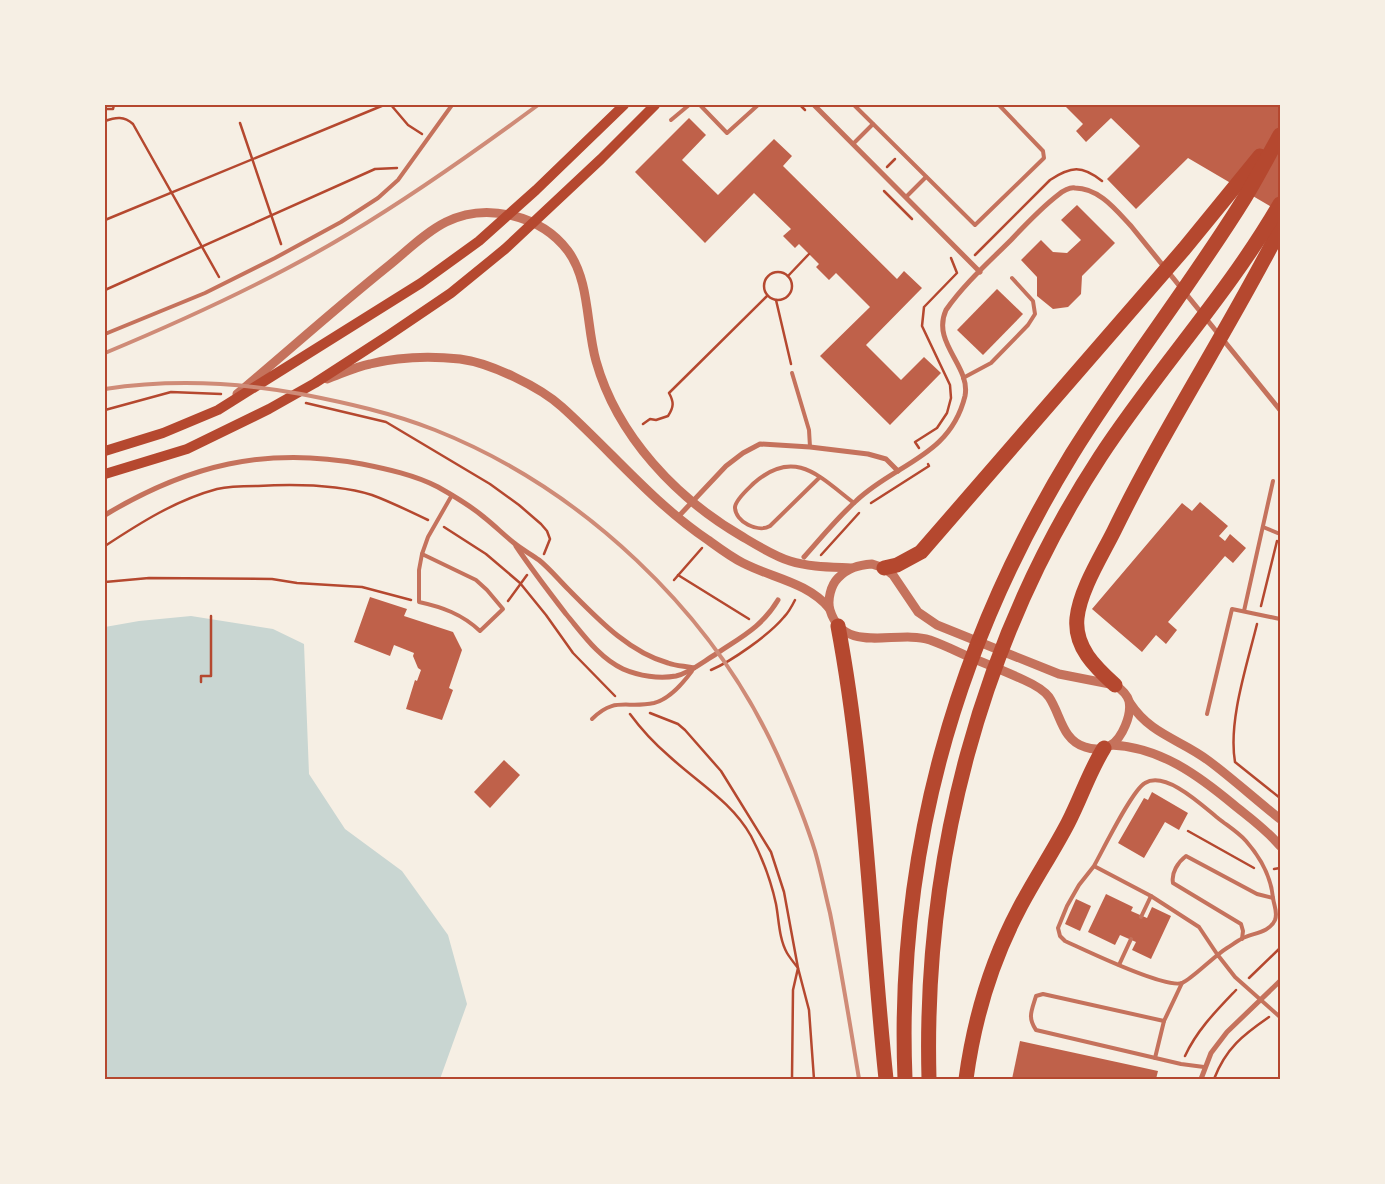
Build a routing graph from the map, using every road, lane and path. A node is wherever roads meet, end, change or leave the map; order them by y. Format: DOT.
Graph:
graph roads {
  1 [pos="114,105"];
  2 [pos="384,105"];
  3 [pos="391,105"];
  4 [pos="452,105"];
  5 [pos="624,105"];
  6 [pos="655,105"];
  7 [pos="689,105"];
  8 [pos="700,105"];
  9 [pos="758,105"];
  10 [pos="800,105"];
  11 [pos="814,105"];
  12 [pos="854,105"];
  13 [pos="998,105"];
  14 [pos="806,112"];
  15 [pos="106,120"];
  16 [pos="671,120"];
  17 [pos="240,123"];
  18 [pos="873,124"];
  19 [pos="1280,134"];
  20 [pos="428,138"];
  21 [pos="853,144"];
  22 [pos="252,159"];
  23 [pos="406,169"];
  24 [pos="926,177"];
  25 [pos="879,186"];
  26 [pos="172,192"];
  27 [pos="906,197"];
  28 [pos="1280,204"];
  29 [pos="271,215"];
  30 [pos="105,220"];
  31 [pos="916,223"];
  32 [pos="1280,229"];
  33 [pos="203,246"];
  34 [pos="284,253"];
  35 [pos="809,254"];
  36 [pos="951,257"];
  37 [pos="980,272"];
  38 [pos="788,276"];
  39 [pos="1012,278"];
  40 [pos="223,284"];
  41 [pos="105,290"];
  42 [pos="768,296"];
  43 [pos="776,300"];
  44 [pos="105,334"];
  45 [pos="792,373"];
  46 [pos="963,378"];
  47 [pos="315,383"];
  48 [pos="171,392"];
  49 [pos="105,410"];
  50 [pos="218,410"];
  51 [pos="338,410"];
  52 [pos="1280,410"];
  53 [pos="643,424"];
  54 [pos="810,446"];
  55 [pos="105,451"];
  56 [pos="923,456"];
  57 [pos="898,471"];
  58 [pos="105,474"];
  59 [pos="820,477"];
  60 [pos="1273,480"];
  61 [pos="452,495"];
  62 [pos="692,503"];
  63 [pos="854,503"];
  64 [pos="869,504"];
  65 [pos="860,512"];
  66 [pos="105,516"];
  67 [pos="677,518"];
  68 [pos="435,524"];
  69 [pos="1263,527"];
  70 [pos="1279,533"];
  71 [pos="514,544"];
  72 [pos="105,546"];
  73 [pos="704,546"];
  74 [pos="422,554"];
  75 [pos="820,556"];
  76 [pos="804,557"];
  77 [pos="540,560"];
  78 [pos="851,568"];
  79 [pos="884,568"];
  80 [pos="532,570"];
  81 [pos="678,575"];
  82 [pos="674,580"];
  83 [pos="105,582"];
  84 [pos="520,583"];
  85 [pos="778,600"];
  86 [pos="419,602"];
  87 [pos="829,608"];
  88 [pos="503,609"];
  89 [pos="1244,611"];
  90 [pos="1259,615"];
  91 [pos="211,616"];
  92 [pos="1280,618"];
  93 [pos="751,620"];
  94 [pos="838,626"];
  95 [pos="694,668"];
  96 [pos="201,682"];
  97 [pos="1115,685"];
  98 [pos="1130,703"];
  99 [pos="623,704"];
  100 [pos="647,711"];
  101 [pos="1207,714"];
  102 [pos="592,719"];
  103 [pos="1108,746"];
  104 [pos="1280,798"];
  105 [pos="1280,818"];
  106 [pos="1188,831"];
  107 [pos="1280,846"];
  108 [pos="1094,866"];
  109 [pos="1266,870"];
  110 [pos="1279,870"];
  111 [pos="1151,896"];
  112 [pos="1273,898"];
  113 [pos="1141,917"];
  114 [pos="1131,939"];
  115 [pos="1242,939"];
  116 [pos="1280,948"];
  117 [pos="1217,954"];
  118 [pos="1119,965"];
  119 [pos="798,968"];
  120 [pos="1280,977"];
  121 [pos="1280,981"];
  122 [pos="1182,983"];
  123 [pos="1243,984"];
  124 [pos="1274,985"];
  125 [pos="1260,998"];
  126 [pos="1275,1012"];
  127 [pos="1280,1017"];
  128 [pos="1164,1021"];
  129 [pos="1155,1058"];
  130 [pos="1181,1064"];
  131 [pos="1204,1067"];
  132 [pos="792,1079"];
  133 [pos="814,1079"];
  134 [pos="886,1079"];
  135 [pos="905,1079"];
  136 [pos="929,1079"];
  137 [pos="966,1079"];
  138 [pos="1201,1079"];
  139 [pos="1214,1079"];
  1 -- 15 [label="path"];
  2 -- 22 [label="path"];
  3 -- 20 [label="path"];
  4 -- 20 [label="lane"];
  5 -- 50 [label="main road"];
  6 -- 47 [label="main road"];
  7 -- 16 [label="lane"];
  8 -- 9 [label="lane"];
  10 -- 14 [label="path"];
  11 -- 21 [label="street"];
  12 -- 18 [label="lane"];
  13 -- 24 [label="lane"];
  15 -- 26 [label="path"];
  17 -- 22 [label="path"];
  18 -- 21 [label="lane"];
  18 -- 24 [label="lane"];
  19 -- 79 [label="highway"];
  19 -- 135 [label="highway"];
  20 -- 23 [label="lane"];
  21 -- 27 [label="street"];
  22 -- 26 [label="path"];
  22 -- 29 [label="path"];
  23 -- 29 [label="path"];
  23 -- 34 [label="lane"];
  24 -- 27 [label="lane"];
  25 -- 31 [label="path"];
  26 -- 30 [label="path"];
  26 -- 33 [label="path"];
  27 -- 37 [label="street"];
  28 -- 136 [label="highway"];
  29 -- 33 [label="path"];
  29 -- 34 [label="path"];
  32 -- 97 [label="highway"];
  33 -- 40 [label="path"];
  33 -- 41 [label="path"];
  34 -- 40 [label="lane"];
  35 -- 38 [label="path"];
  36 -- 56 [label="path"];
  37 -- 46 [label="street"];
  37 -- 52 [label="street"];
  38 -- 42 [label="path"];
  38 -- 43 [label="path"];
  39 -- 46 [label="lane"];
  40 -- 44 [label="lane"];
  42 -- 43 [label="path"];
  42 -- 53 [label="path"];
  43 -- 45 [label="path"];
  45 -- 54 [label="lane"];
  46 -- 56 [label="street"];
  47 -- 58 [label="main road"];
  47 -- 67 [label="street"];
  48 -- 49 [label="path"];
  50 -- 55 [label="main road"];
  50 -- 62 [label="street"];
  51 -- 77 [label="path"];
  54 -- 57 [label="street"];
  54 -- 62 [label="street"];
  56 -- 57 [label="street"];
  56 -- 64 [label="path"];
  57 -- 63 [label="street"];
  59 -- 59 [label="lane"];
  59 -- 63 [label="lane"];
  60 -- 69 [label="lane"];
  61 -- 66 [label="street"];
  61 -- 68 [label="lane"];
  61 -- 71 [label="street"];
  62 -- 67 [label="street"];
  62 -- 78 [label="street"];
  63 -- 76 [label="street"];
  65 -- 75 [label="path"];
  67 -- 87 [label="street"];
  68 -- 72 [label="path"];
  68 -- 74 [label="lane"];
  68 -- 84 [label="path"];
  69 -- 70 [label="lane"];
  69 -- 89 [label="lane"];
  70 -- 90 [label="path"];
  71 -- 77 [label="street"];
  71 -- 80 [label="street"];
  73 -- 81 [label="path"];
  74 -- 86 [label="lane"];
  74 -- 88 [label="lane"];
  77 -- 95 [label="street"];
  78 -- 79 [label="street"];
  78 -- 87 [label="street"];
  79 -- 97 [label="street"];
  80 -- 84 [label="path"];
  80 -- 95 [label="street"];
  81 -- 82 [label="path"];
  81 -- 93 [label="path"];
  83 -- 86 [label="path"];
  84 -- 88 [label="path"];
  84 -- 99 [label="path"];
  85 -- 95 [label="street"];
  86 -- 88 [label="lane"];
  87 -- 94 [label="street"];
  89 -- 90 [label="lane"];
  89 -- 101 [label="lane"];
  90 -- 92 [label="lane"];
  90 -- 104 [label="path"];
  91 -- 96 [label="path"];
  94 -- 103 [label="street"];
  94 -- 134 [label="highway"];
  95 -- 99 [label="lane"];
  97 -- 98 [label="street"];
  98 -- 103 [label="street"];
  98 -- 105 [label="street"];
  99 -- 102 [label="lane"];
  99 -- 119 [label="path"];
  100 -- 119 [label="path"];
  103 -- 107 [label="street"];
  103 -- 137 [label="highway"];
  106 -- 109 [label="path"];
  108 -- 109 [label="lane"];
  108 -- 111 [label="lane"];
  108 -- 118 [label="lane"];
  109 -- 110 [label="path"];
  109 -- 112 [label="lane"];
  111 -- 113 [label="lane"];
  111 -- 117 [label="lane"];
  112 -- 115 [label="lane"];
  112 -- 115 [label="lane"];
  114 -- 118 [label="lane"];
  115 -- 117 [label="lane"];
  116 -- 123 [label="path"];
  117 -- 122 [label="lane"];
  117 -- 123 [label="lane"];
  118 -- 122 [label="lane"];
  119 -- 132 [label="path"];
  119 -- 133 [label="path"];
  120 -- 124 [label="street"];
  121 -- 124 [label="street"];
  122 -- 128 [label="lane"];
  123 -- 125 [label="lane"];
  123 -- 130 [label="path"];
  124 -- 125 [label="street"];
  125 -- 126 [label="lane"];
  125 -- 131 [label="street"];
  126 -- 127 [label="lane"];
  126 -- 139 [label="path"];
  128 -- 129 [label="lane"];
  128 -- 129 [label="lane"];
  129 -- 130 [label="lane"];
  130 -- 131 [label="lane"];
  131 -- 138 [label="street"];
}
